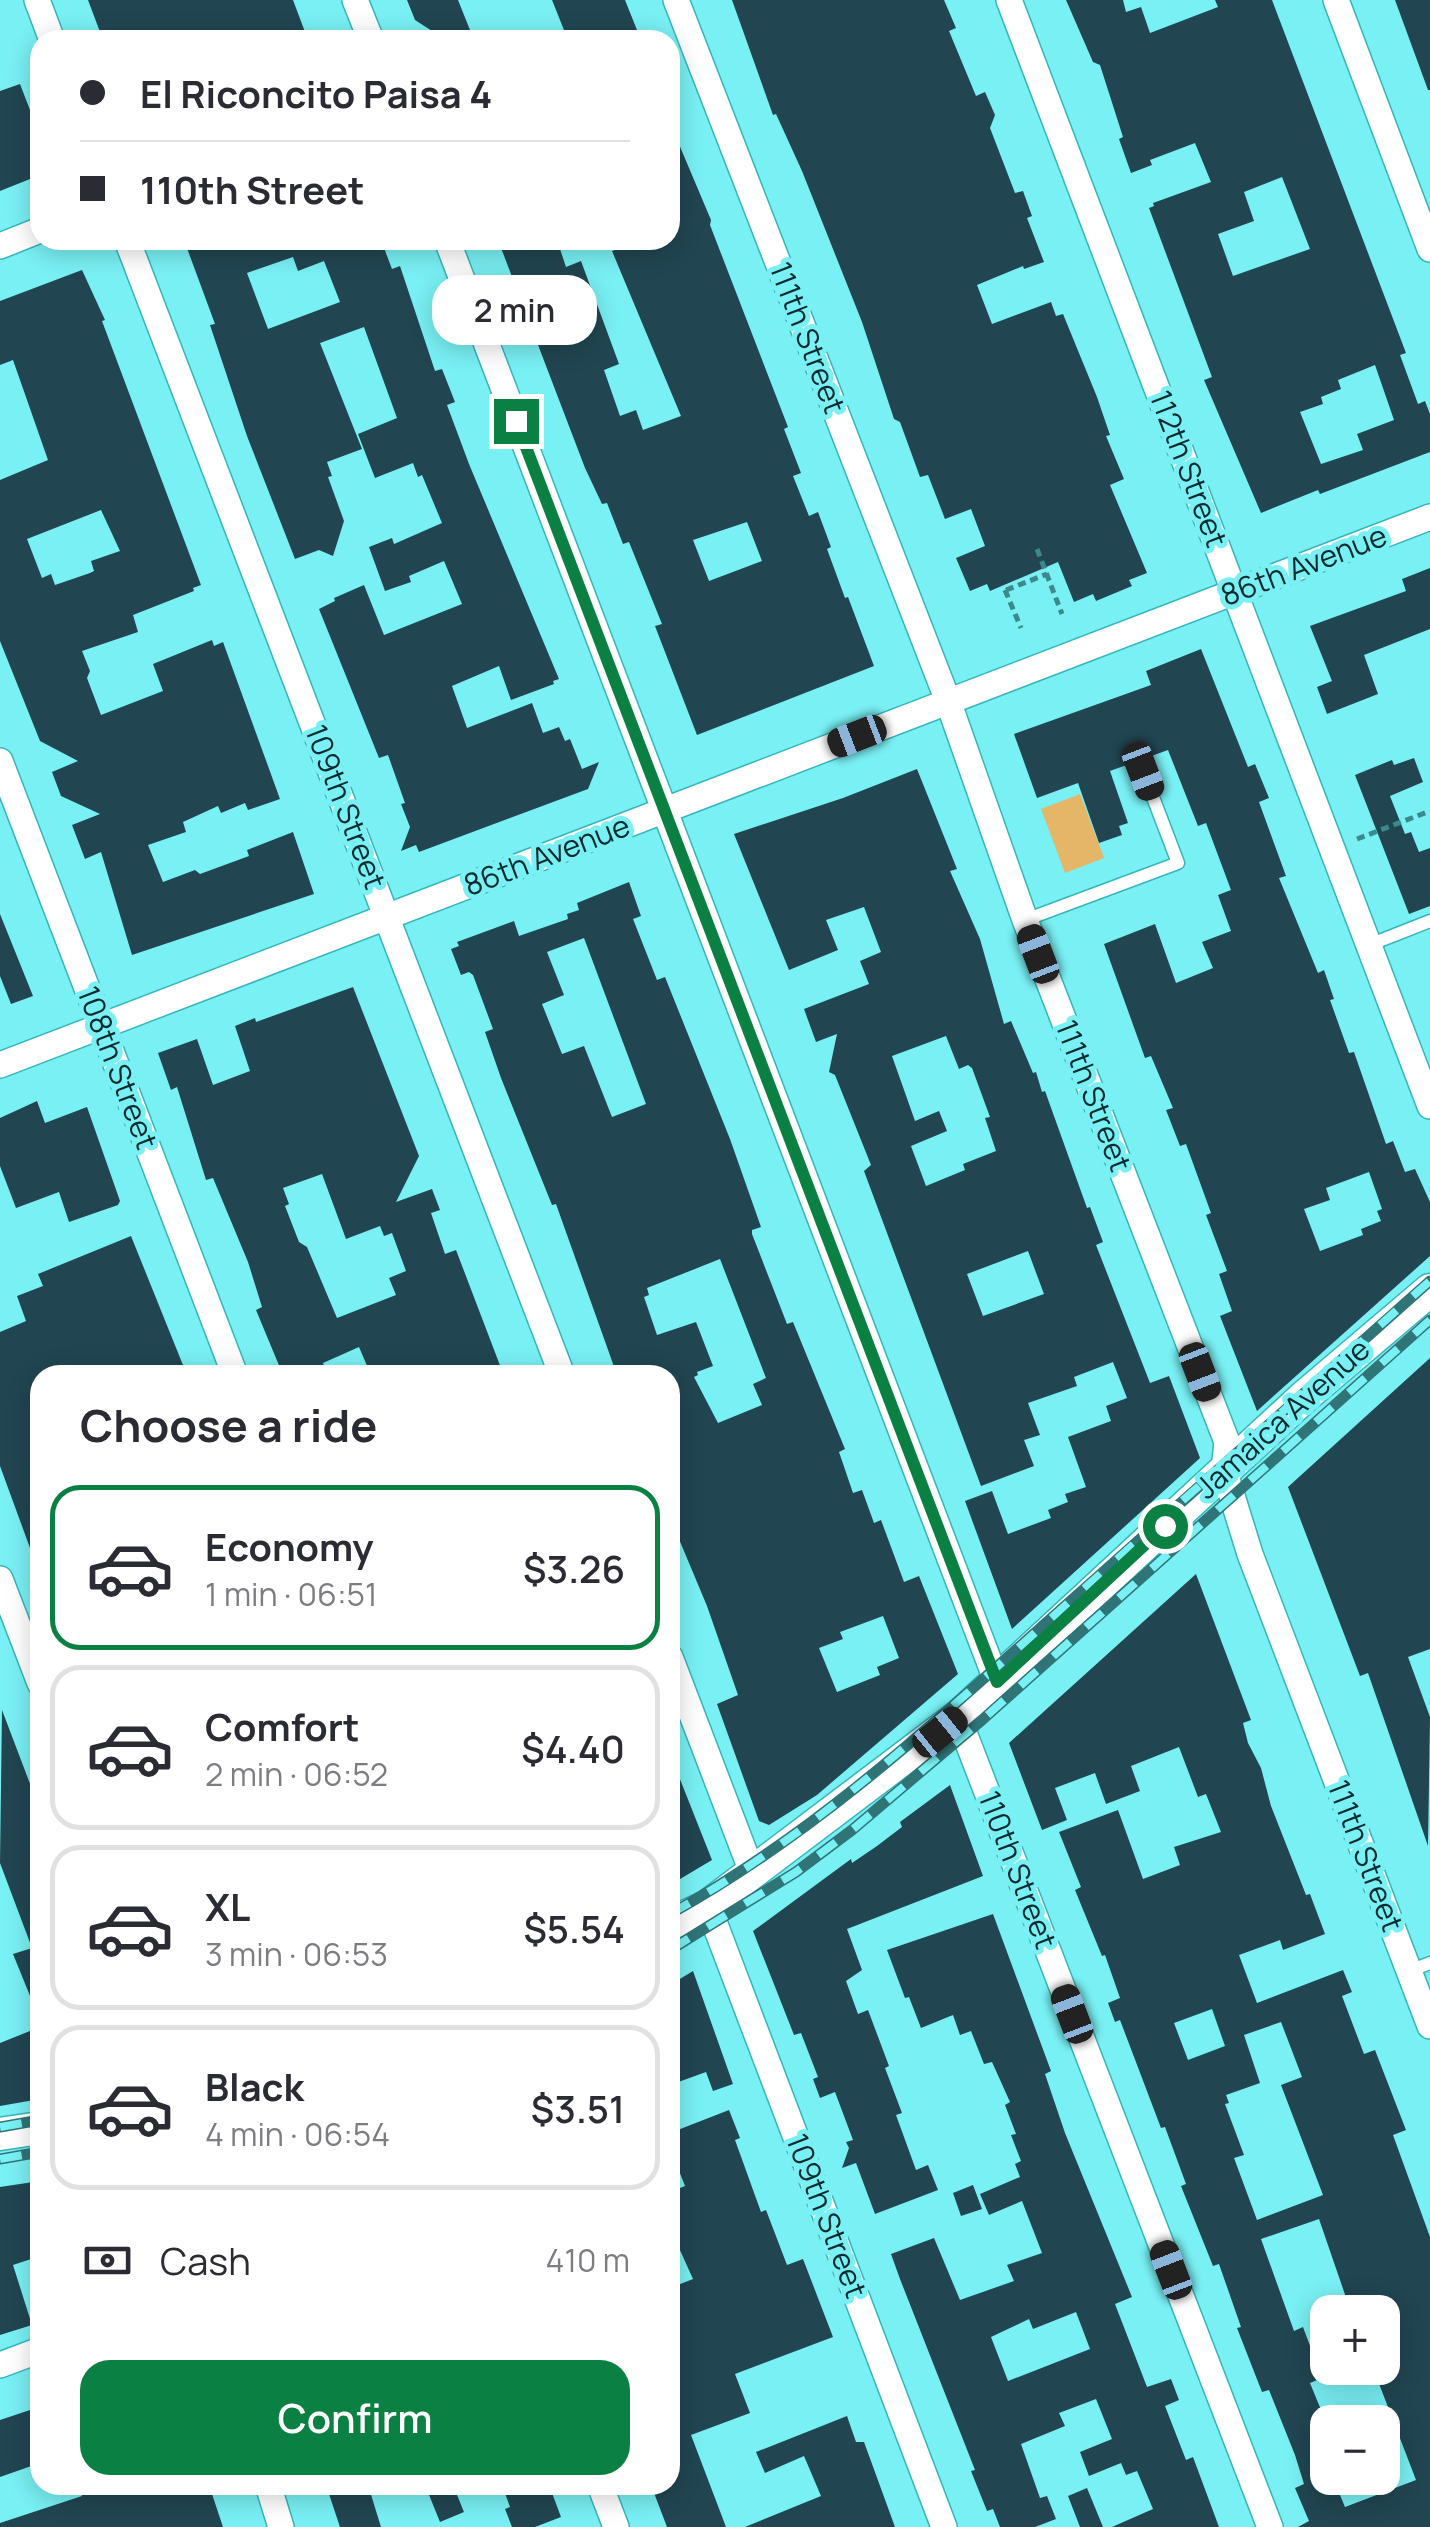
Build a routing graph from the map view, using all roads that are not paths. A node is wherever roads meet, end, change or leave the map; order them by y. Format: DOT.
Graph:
graph roads {
  1 [pos="37,0"];
  2 [pos="356,0"];
  3 [pos="676,0"];
  4 [pos="1009,0"];
  5 [pos="1336,0"];
  6 [pos="48,30"];
  7 [pos="367,30"];
  8 [pos="30,234"];
  9 [pos="0,246"];
  10 [pos="1430,248"];
  11 [pos="131,250"];
  12 [pos="451,250"];
  13 [pos="1430,517"];
  14 [pos="1235,593"];
  15 [pos="948,701"];
  16 [pos="0,761"];
  17 [pos="1143,771"];
  18 [pos="665,810"];
  19 [pos="388,918"];
  20 [pos="1025,920"];
  21 [pos="1430,921"];
  22 [pos="1369,945"];
  23 [pos="101,1026"];
  24 [pos="0,1065"];
  25 [pos="1430,1106"];
  26 [pos="1430,1290"];
  27 [pos="231,1365"];
  28 [pos="558,1365"];
  29 [pos="1224,1470"];
  30 [pos="0,1579"];
  31 [pos="30,1657"];
  32 [pos="997,1682"];
  33 [pos="680,1683"];
  34 [pos="958,1717"];
  35 [pos="752,1872"];
  36 [pos="708,1906"];
  37 [pos="680,1919"];
  38 [pos="1420,1967"];
  39 [pos="1430,2026"];
  40 [pos="30,2130"];
  41 [pos="0,2134"];
  42 [pos="30,2354"];
  43 [pos="0,2365"];
  44 [pos="271,2495"];
  45 [pos="604,2495"];
  46 [pos="282,2527"];
  47 [pos="616,2527"];
  48 [pos="944,2527"];
  49 [pos="1270,2527"];
  1 -- 6 [label="street"];
  2 -- 7 [label="street"];
  3 -- 15 [label="street, 111th Street"];
  4 -- 14 [label="street, 112th Street"];
  5 -- 10 [label="street"];
  8 -- 9 [label="street"];
  11 -- 19 [label="street, 109th Street"];
  12 -- 18 [label="street"];
  13 -- 14 [label="street, 86th Avenue"];
  14 -- 15 [label="street, 86th Avenue"];
  14 -- 22 [label="street, 112th Street"];
  15 -- 18 [label="street, 86th Avenue"];
  15 -- 20 [label="street, 111th Street"];
  16 -- 23 [label="street, 108th Street"];
  17 -- 20 [label="lane"];
  18 -- 19 [label="street, 86th Avenue"];
  18 -- 32 [label="street"];
  19 -- 23 [label="street, 86th Avenue"];
  19 -- 28 [label="street, 109th Street"];
  20 -- 29 [label="street, 111th Street"];
  21 -- 22 [label="lane"];
  22 -- 25 [label="street, 112th Street"];
  23 -- 24 [label="street, 86th Avenue"];
  23 -- 27 [label="street, 108th Street"];
  26 -- 29 [label="main road, Jamaica Avenue"];
  29 -- 32 [label="main road, Jamaica Avenue"];
  29 -- 38 [label="street, 111th Street"];
  30 -- 31 [label="street"];
  32 -- 34 [label="main road, Jamaica Avenue"];
  33 -- 35 [label="street"];
  34 -- 35 [label="main road, Jamaica Avenue"];
  34 -- 49 [label="street, 110th Street"];
  35 -- 36 [label="main road, Jamaica Avenue"];
  36 -- 37 [label="main road, Jamaica Avenue"];
  36 -- 48 [label="street, 109th Street"];
  38 -- 39 [label="street, 111th Street"];
  40 -- 41 [label="main road"];
  42 -- 43 [label="street"];
  44 -- 46 [label="street"];
  45 -- 47 [label="street"];
}
